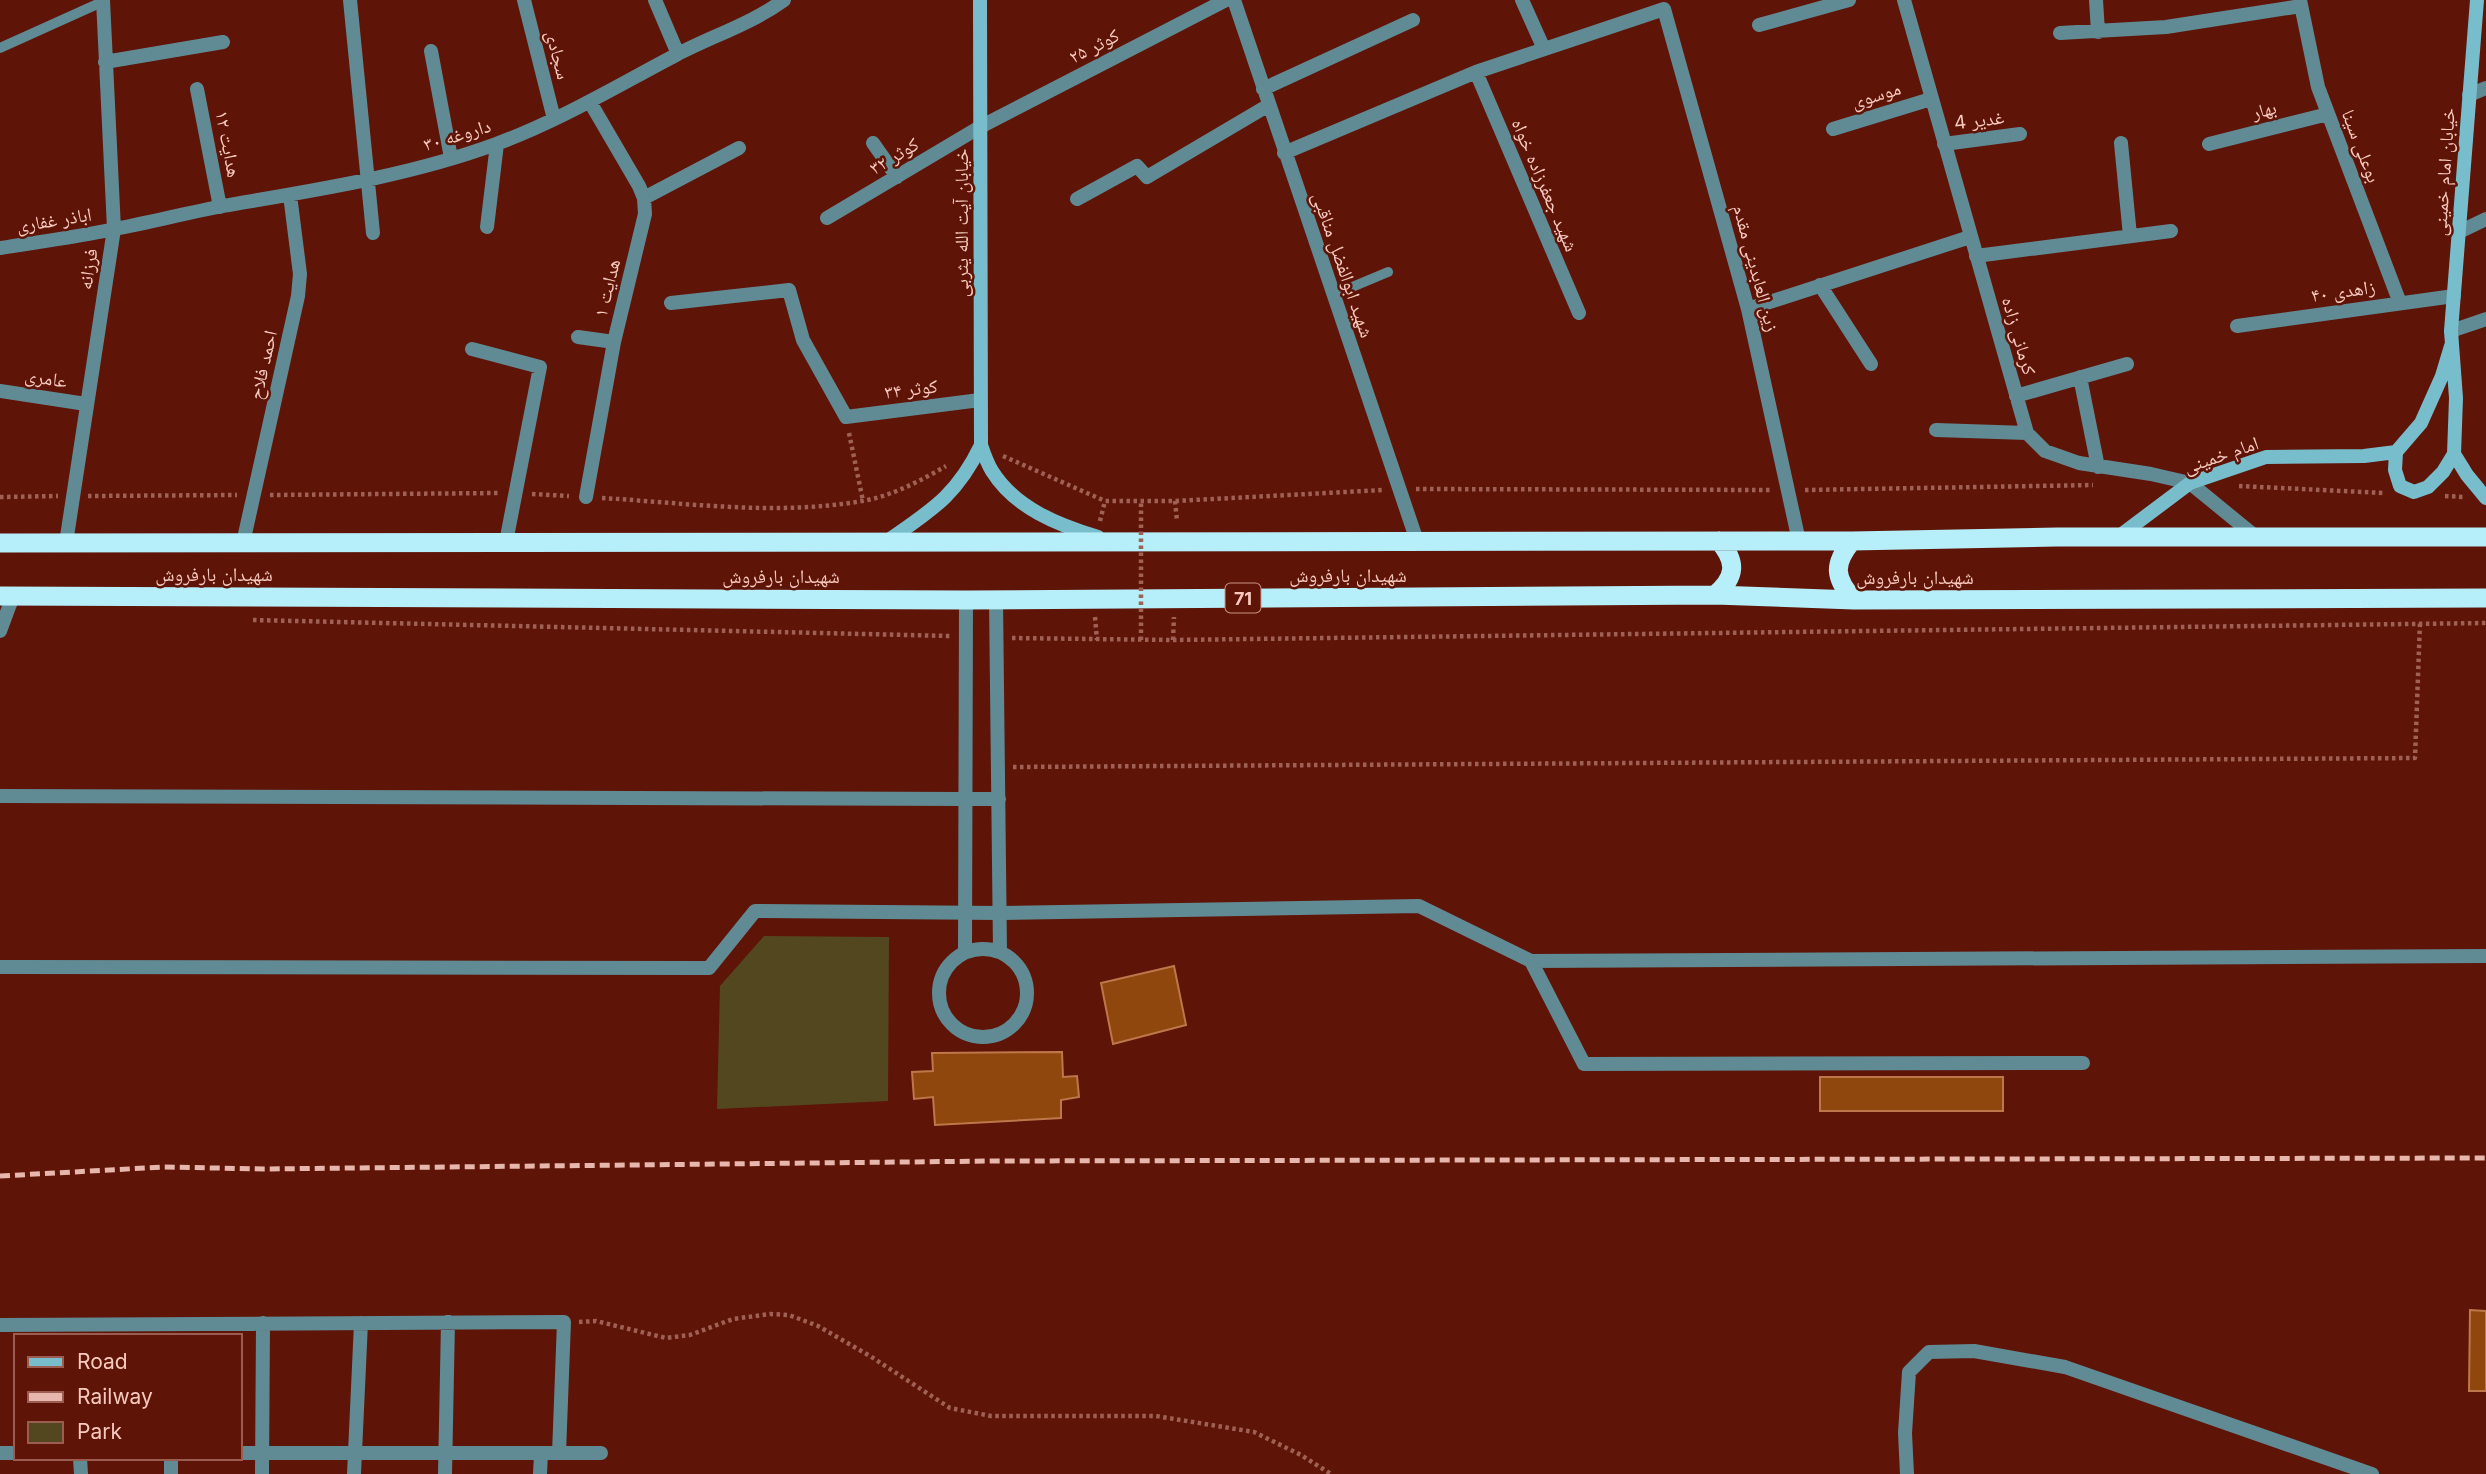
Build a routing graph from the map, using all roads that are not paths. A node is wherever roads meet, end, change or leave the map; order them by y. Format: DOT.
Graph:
graph roads {
  1 [pos="351,0"];
  2 [pos="524,0"];
  3 [pos="655,0"];
  4 [pos="784,0"];
  5 [pos="980,0"];
  6 [pos="1226,0"];
  7 [pos="1234,0"];
  8 [pos="1522,0"];
  9 [pos="1849,0"];
  10 [pos="1904,0"];
  11 [pos="2096,0"];
  12 [pos="2477,0"];
  13 [pos="103,1"];
  14 [pos="2300,3"];
  15 [pos="1413,20"];
  16 [pos="1759,24"];
  17 [pos="2098,32"];
  18 [pos="2060,33"];
  19 [pos="223,42"];
  20 [pos="0,48"];
  21 [pos="1544,49"];
  22 [pos="431,51"];
  23 [pos="678,54"];
  24 [pos="105,62"];
  25 [pos="1476,72"];
  26 [pos="2486,88"];
  27 [pos="197,89"];
  28 [pos="1264,89"];
  29 [pos="2469,95"];
  30 [pos="1931,99"];
  31 [pos="590,102"];
  32 [pos="1269,105"];
  33 [pos="2328,114"];
  34 [pos="554,119"];
  35 [pos="980,127"];
  36 [pos="1833,129"];
  37 [pos="2020,134"];
  38 [pos="873,143"];
  39 [pos="2121,143"];
  40 [pos="497,144"];
  41 [pos="1944,144"];
  42 [pos="2209,144"];
  43 [pos="739,148"];
  44 [pos="1284,153"];
  45 [pos="452,158"];
  46 [pos="897,177"];
  47 [pos="369,179"];
  48 [pos="289,195"];
  49 [pos="644,198"];
  50 [pos="1077,199"];
  51 [pos="220,207"];
  52 [pos="827,218"];
  53 [pos="2486,219"];
  54 [pos="487,227"];
  55 [pos="114,229"];
  56 [pos="2171,231"];
  57 [pos="2459,232"];
  58 [pos="373,233"];
  59 [pos="2130,236"];
  60 [pos="1970,237"];
  61 [pos="0,247"];
  62 [pos="1976,256"];
  63 [pos="0,261"];
  64 [pos="1388,272"];
  65 [pos="1820,285"];
  66 [pos="1333,295"];
  67 [pos="2454,296"];
  68 [pos="671,303"];
  69 [pos="2400,303"];
  70 [pos="1748,309"];
  71 [pos="1579,313"];
  72 [pos="2486,318"];
  73 [pos="2237,326"];
  74 [pos="2451,331"];
  75 [pos="578,337"];
  76 [pos="614,342"];
  77 [pos="2451,346"];
  78 [pos="472,349"];
  79 [pos="1871,364"];
  80 [pos="2127,364"];
  81 [pos="2080,377"];
  82 [pos="0,391"];
  83 [pos="2016,396"];
  84 [pos="980,400"];
  85 [pos="86,404"];
  86 [pos="1936,430"];
  87 [pos="2027,433"];
  88 [pos="981,446"];
  89 [pos="2396,452"];
  90 [pos="2454,453"];
  91 [pos="2098,467"];
  92 [pos="2190,483"];
  93 [pos="586,497"];
  94 [pos="2479,498"];
  95 [pos="2118,537"];
  96 [pos="2256,537"];
  97 [pos="2486,537"];
  98 [pos="1418,541"];
  99 [pos="1719,541"];
  100 [pos="1799,541"];
  101 [pos="1852,541"];
  102 [pos="0,542"];
  103 [pos="506,542"];
  104 [pos="886,542"];
  105 [pos="1111,542"];
  106 [pos="66,543"];
  107 [pos="243,543"];
  108 [pos="1715,595"];
  109 [pos="7,596"];
  110 [pos="2486,598"];
  111 [pos="996,599"];
  112 [pos="966,600"];
  113 [pos="1854,600"];
  114 [pos="0,631"];
  115 [pos="0,796"];
  116 [pos="965,799"];
  117 [pos="999,799"];
  118 [pos="965,913"];
  119 [pos="1000,913"];
  120 [pos="965,952"];
  121 [pos="1000,952"];
  122 [pos="2486,956"];
  123 [pos="1531,961"];
  124 [pos="0,967"];
  125 [pos="2083,1063"];
  126 [pos="448,1322"];
  127 [pos="361,1323"];
  128 [pos="263,1324"];
  129 [pos="0,1325"];
  130 [pos="78,1330"];
  131 [pos="170,1330"];
  132 [pos="242,1453"];
  133 [pos="262,1453"];
  134 [pos="355,1453"];
  135 [pos="445,1453"];
  136 [pos="541,1453"];
  137 [pos="559,1453"];
  138 [pos="601,1453"];
  139 [pos="262,1474"];
  140 [pos="354,1474"];
  141 [pos="445,1474"];
  142 [pos="540,1474"];
  143 [pos="1907,1474"];
  144 [pos="2372,1474"];
  1 -- 47 [label="street"];
  2 -- 34 [label="street, سجادی"];
  3 -- 23 [label="street"];
  4 -- 23 [label="street, داروغه ۳۰"];
  5 -- 35 [label="main road, خیابان آیت الله یثربی"];
  6 -- 35 [label="street, کوثر ۲۵"];
  7 -- 28 [label="street, شهید ابوالفضل مناقبی"];
  8 -- 21 [label="street"];
  9 -- 16 [label="street"];
  10 -- 30 [label="street, کرمانی زاده"];
  11 -- 17 [label="street"];
  12 -- 29 [label="main road, خیابان امام خمینی"];
  13 -- 20 [label="lane"];
  13 -- 24 [label="street, فرزانه"];
  14 -- 17 [label="street"];
  14 -- 33 [label="street, بوعلی سینا"];
  15 -- 28 [label="street"];
  17 -- 18 [label="street"];
  19 -- 24 [label="street"];
  21 -- 25 [label="street"];
  21 -- 70 [label="street, زین العابدینی مقدم"];
  22 -- 45 [label="street"];
  23 -- 31 [label="street, داروغه ۳۰"];
  24 -- 55 [label="street, فرزانه"];
  25 -- 44 [label="street"];
  25 -- 71 [label="street, شهید جعفرزاده خواه"];
  26 -- 29 [label="street"];
  27 -- 51 [label="street, هدایت ۱۲"];
  28 -- 32 [label="street, شهید ابوالفضل مناقبی"];
  29 -- 57 [label="main road, خیابان امام خمینی"];
  30 -- 36 [label="street, موسوی"];
  30 -- 41 [label="street, کرمانی زاده"];
  31 -- 34 [label="street, داروغه ۳۰"];
  31 -- 49 [label="street"];
  32 -- 44 [label="street, شهید ابوالفضل مناقبی"];
  32 -- 50 [label="street"];
  33 -- 42 [label="street, بهار"];
  33 -- 69 [label="street, بوعلی سینا"];
  34 -- 40 [label="street, داروغه ۳۰"];
  35 -- 46 [label="street, کوثر ۳۲"];
  35 -- 84 [label="main road, خیابان آیت الله یثربی"];
  37 -- 41 [label="street, غدیر 4"];
  38 -- 46 [label="street"];
  39 -- 59 [label="street"];
  40 -- 45 [label="street, داروغه ۳۰"];
  40 -- 54 [label="street"];
  41 -- 60 [label="street, کرمانی زاده"];
  43 -- 49 [label="street"];
  44 -- 66 [label="street, شهید ابوالفضل مناقبی"];
  45 -- 47 [label="street, داروغه ۳۰"];
  46 -- 52 [label="street, کوثر ۳۲"];
  47 -- 48 [label="street, داروغه ۳۰"];
  47 -- 58 [label="street"];
  48 -- 51 [label="street, داروغه ۳۰"];
  48 -- 107 [label="street, احمد فلاح"];
  49 -- 76 [label="street, هدایت ۱"];
  51 -- 55 [label="street, داروغه ۳۰"];
  53 -- 57 [label="street"];
  55 -- 61 [label="street, اباذر غفاری"];
  55 -- 85 [label="street, فرزانه"];
  56 -- 59 [label="street"];
  57 -- 67 [label="main road, خیابان امام خمینی"];
  59 -- 62 [label="street"];
  60 -- 62 [label="street, کرمانی زاده"];
  60 -- 65 [label="street"];
  61 -- 63 [label="street"];
  62 -- 83 [label="street, کرمانی زاده"];
  64 -- 66 [label="lane"];
  65 -- 70 [label="street"];
  65 -- 79 [label="street"];
  66 -- 98 [label="street, شهید ابوالفضل مناقبی"];
  67 -- 69 [label="street, زاهدی ۴۰"];
  67 -- 74 [label="main road, خیابان امام خمینی"];
  68 -- 84 [label="street, کوثر ۳۴"];
  69 -- 73 [label="street, زاهدی ۴۰"];
  70 -- 100 [label="street, زین العابدینی مقدم"];
  72 -- 74 [label="street"];
  74 -- 77 [label="main road, خیابان امام خمینی"];
  75 -- 76 [label="street"];
  76 -- 93 [label="street, هدایت ۱"];
  77 -- 89 [label="main road"];
  77 -- 90 [label="main road"];
  78 -- 103 [label="street"];
  80 -- 81 [label="street"];
  81 -- 83 [label="street"];
  81 -- 91 [label="street"];
  82 -- 85 [label="street, عامری"];
  83 -- 87 [label="street, کرمانی زاده"];
  84 -- 88 [label="main road, خیابان آیت الله یثربی"];
  85 -- 106 [label="street, فرزانه"];
  86 -- 87 [label="street"];
  87 -- 91 [label="street"];
  88 -- 104 [label="main road"];
  88 -- 105 [label="main road"];
  89 -- 90 [label="main road"];
  89 -- 92 [label="main road, امام خمینی"];
  90 -- 94 [label="main road"];
  91 -- 92 [label="street"];
  92 -- 95 [label="main road, امام خمینی"];
  92 -- 96 [label="street"];
  95 -- 96 [label="highway, شهیدان بارفروش"];
  95 -- 101 [label="highway, شهیدان بارفروش"];
  96 -- 97 [label="highway, شهیدان بارفروش"];
  98 -- 99 [label="highway, شهیدان بارفروش"];
  98 -- 105 [label="highway, شهیدان بارفروش"];
  99 -- 100 [label="highway, شهیدان بارفروش"];
  99 -- 108 [label="highway"];
  100 -- 101 [label="highway, شهیدان بارفروش"];
  101 -- 113 [label="highway"];
  102 -- 106 [label="highway, شهیدان بارفروش"];
  103 -- 104 [label="highway, شهیدان بارفروش"];
  103 -- 107 [label="highway, شهیدان بارفروش"];
  104 -- 105 [label="highway, شهیدان بارفروش"];
  106 -- 107 [label="highway, شهیدان بارفروش"];
  108 -- 111 [label="highway, شهیدان بارفروش / 71"];
  108 -- 113 [label="highway, شهیدان بارفروش / 71"];
  109 -- 112 [label="highway, شهیدان بارفروش / 71"];
  109 -- 114 [label="street"];
  110 -- 113 [label="highway, شهیدان بارفروش / 71"];
  111 -- 112 [label="highway, شهیدان بارفروش / 71"];
  111 -- 117 [label="street"];
  112 -- 116 [label="street"];
  115 -- 116 [label="street"];
  116 -- 117 [label="street"];
  116 -- 118 [label="street"];
  117 -- 119 [label="street"];
  118 -- 119 [label="street"];
  118 -- 120 [label="street"];
  118 -- 124 [label="street"];
  119 -- 121 [label="street"];
  119 -- 123 [label="street"];
  120 -- 121 [label="street"];
  120 -- 121 [label="street"];
  122 -- 123 [label="street"];
  123 -- 125 [label="street"];
  126 -- 127 [label="street"];
  126 -- 135 [label="street"];
  126 -- 137 [label="street"];
  127 -- 128 [label="street"];
  127 -- 134 [label="street"];
  128 -- 131 [label="street"];
  128 -- 133 [label="street"];
  129 -- 130 [label="street"];
  130 -- 131 [label="street"];
  132 -- 133 [label="street"];
  133 -- 134 [label="street"];
  133 -- 139 [label="street"];
  134 -- 135 [label="street"];
  134 -- 140 [label="street"];
  135 -- 136 [label="street"];
  135 -- 141 [label="street"];
  136 -- 137 [label="street"];
  136 -- 142 [label="street"];
  137 -- 138 [label="street"];
  143 -- 144 [label="street"];
}
